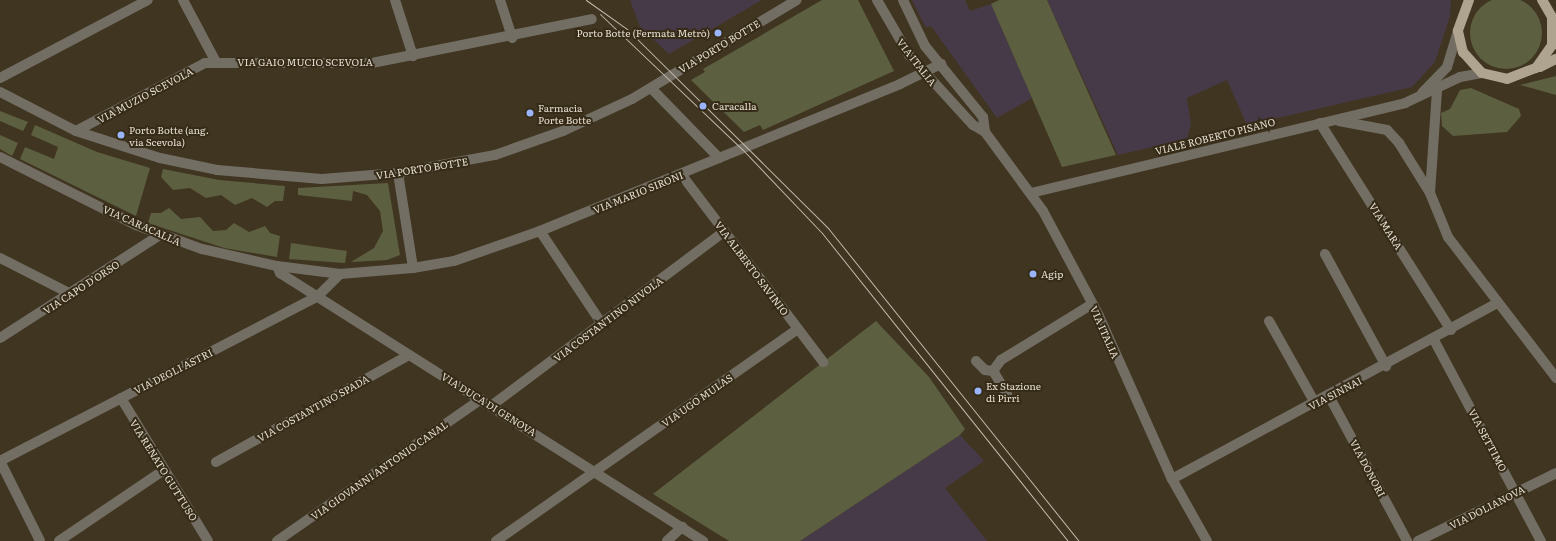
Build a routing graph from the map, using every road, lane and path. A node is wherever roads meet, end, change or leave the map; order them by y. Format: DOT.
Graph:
graph roads {
  1 [pos="148,0"];
  2 [pos="183,0"];
  3 [pos="395,0"];
  4 [pos="500,0"];
  5 [pos="797,0"];
  6 [pos="877,0"];
  7 [pos="903,0"];
  8 [pos="1462,0"];
  9 [pos="1469,0"];
  10 [pos="1542,0"];
  11 [pos="592,19"];
  12 [pos="1554,20"];
  13 [pos="1458,26"];
  14 [pos="512,38"];
  15 [pos="413,56"];
  16 [pos="1556,59"];
  17 [pos="216,62"];
  18 [pos="941,64"];
  19 [pos="1536,68"];
  20 [pos="925,73"];
  21 [pos="1482,73"];
  22 [pos="0,78"];
  23 [pos="651,88"];
  24 [pos="1437,90"];
  25 [pos="0,92"];
  26 [pos="1405,103"];
  27 [pos="1335,120"];
  28 [pos="1320,123"];
  29 [pos="76,131"];
  30 [pos="985,132"];
  31 [pos="0,157"];
  32 [pos="719,158"];
  33 [pos="398,173"];
  34 [pos="681,174"];
  35 [pos="1031,192"];
  36 [pos="1430,193"];
  37 [pos="725,231"];
  38 [pos="540,232"];
  39 [pos="160,235"];
  40 [pos="1325,254"];
  41 [pos="0,258"];
  42 [pos="277,266"];
  43 [pos="412,268"];
  44 [pos="340,274"];
  45 [pos="71,294"];
  46 [pos="317,297"];
  47 [pos="1092,304"];
  48 [pos="1496,304"];
  49 [pos="1269,321"];
  50 [pos="602,324"];
  51 [pos="798,329"];
  52 [pos="1452,330"];
  53 [pos="0,338"];
  54 [pos="1434,340"];
  55 [pos="409,355"];
  56 [pos="976,361"];
  57 [pos="823,362"];
  58 [pos="1386,366"];
  59 [pos="993,372"];
  60 [pos="1556,378"];
  61 [pos="1007,394"];
  62 [pos="1330,396"];
  63 [pos="121,398"];
  64 [pos="480,399"];
  65 [pos="1315,403"];
  66 [pos="491,406"];
  67 [pos="0,461"];
  68 [pos="216,462"];
  69 [pos="164,470"];
  70 [pos="597,472"];
  71 [pos="1556,473"];
  72 [pos="1172,479"];
  73 [pos="1516,492"];
  74 [pos="682,527"];
  75 [pos="40,541"];
  76 [pos="59,541"];
  77 [pos="208,541"];
  78 [pos="277,541"];
  79 [pos="496,541"];
  80 [pos="667,541"];
  81 [pos="703,541"];
  82 [pos="1206,541"];
  83 [pos="1407,541"];
  84 [pos="1418,541"];
  85 [pos="1541,541"];
  1 -- 22 [label="street"];
  2 -- 17 [label="street"];
  3 -- 15 [label="street"];
  4 -- 14 [label="street"];
  5 -- 23 [label="street, VIA PORTO BOTTE"];
  6 -- 20 [label="street, VIA ITALIA"];
  7 -- 18 [label="street, VIA ITALIA"];
  8 -- 13 [label="main road"];
  9 -- 13 [label="main road"];
  10 -- 12 [label="main road"];
  11 -- 14 [label="street"];
  12 -- 19 [label="main road"];
  13 -- 21 [label="main road"];
  13 -- 26 [label="street, VIALE ROBERTO PISANO"];
  14 -- 15 [label="street, VIA GAIO MUCIO SCEVOLA"];
  15 -- 17 [label="street, VIA GAIO MUCIO SCEVOLA"];
  16 -- 19 [label="main road"];
  17 -- 29 [label="street, VIA MUZIO SCEVOLA"];
  18 -- 20 [label="street, VIA MARIO SIRONI"];
  18 -- 30 [label="street, VIA ITALIA"];
  19 -- 21 [label="main road"];
  20 -- 30 [label="street, VIA ITALIA"];
  20 -- 32 [label="street, VIA MARIO SIRONI"];
  21 -- 24 [label="street, VIALE ROBERTO PISANO"];
  23 -- 32 [label="street"];
  23 -- 33 [label="street, VIA PORTO BOTTE"];
  24 -- 26 [label="street, VIALE ROBERTO PISANO"];
  24 -- 36 [label="street"];
  25 -- 29 [label="street, VIA PORTO BOTTE"];
  26 -- 27 [label="street, VIALE ROBERTO PISANO"];
  27 -- 28 [label="street, VIALE ROBERTO PISANO"];
  27 -- 36 [label="street"];
  28 -- 35 [label="street, VIALE ROBERTO PISANO"];
  28 -- 52 [label="street, VIA MARA"];
  29 -- 33 [label="street, VIA PORTO BOTTE"];
  30 -- 35 [label="street, VIA ITALIA"];
  31 -- 39 [label="street, VIA CARACALLA"];
  32 -- 34 [label="street, VIA MARIO SIRONI"];
  33 -- 43 [label="street"];
  34 -- 37 [label="street, VIA ALBERTO SAVINIO"];
  34 -- 38 [label="street, VIA MARIO SIRONI"];
  35 -- 47 [label="street, VIA ITALIA"];
  36 -- 48 [label="street"];
  37 -- 50 [label="street, VIA COSTANTINO NIVOLA"];
  37 -- 51 [label="street, VIA ALBERTO SAVINIO"];
  38 -- 43 [label="street, VIA MARIO SIRONI"];
  38 -- 50 [label="street"];
  39 -- 42 [label="street, VIA CARACALLA"];
  39 -- 45 [label="street, VIA CAPO D'ORSO"];
  40 -- 58 [label="street"];
  41 -- 45 [label="street"];
  42 -- 44 [label="street, VIA CARACALLA"];
  42 -- 46 [label="street, VIA DUCA DI GENOVA"];
  43 -- 44 [label="street, VIA MARIO SIRONI"];
  44 -- 46 [label="street, VIA DEGLI ASTRI"];
  45 -- 53 [label="street, VIA CAPO D'ORSO"];
  46 -- 55 [label="street, VIA DUCA DI GENOVA"];
  46 -- 63 [label="street, VIA DEGLI ASTRI"];
  47 -- 59 [label="street"];
  47 -- 72 [label="street, VIA ITALIA"];
  48 -- 52 [label="street, VIA SINNAI"];
  48 -- 60 [label="street"];
  49 -- 65 [label="street"];
  50 -- 66 [label="street, VIA COSTANTINO NIVOLA"];
  51 -- 57 [label="street, VIA ALBERTO SAVINIO"];
  51 -- 70 [label="street, VIA UGO MULAS"];
  52 -- 54 [label="street, VIA SINNAI"];
  54 -- 58 [label="street, VIA SINNAI"];
  54 -- 73 [label="street, VIA SETTIMO"];
  55 -- 64 [label="street, VIA DUCA DI GENOVA"];
  55 -- 68 [label="street, VIA COSTANTINO SPADA"];
  56 -- 59 [label="street"];
  58 -- 62 [label="street, VIA SINNAI"];
  59 -- 61 [label="street"];
  62 -- 65 [label="street, VIA SINNAI"];
  62 -- 83 [label="street, VIA DONORI"];
  63 -- 67 [label="street, VIA DEGLI ASTRI"];
  63 -- 69 [label="street, VIA RENATO GUTTUSO"];
  64 -- 66 [label="street, VIA DUCA DI GENOVA"];
  64 -- 78 [label="street, VIA GIOVANNI ANTONIO CANAL"];
  65 -- 72 [label="street, VIA SINNAI"];
  66 -- 70 [label="street, VIA DUCA DI GENOVA"];
  67 -- 75 [label="street"];
  69 -- 76 [label="street"];
  69 -- 77 [label="street, VIA RENATO GUTTUSO"];
  70 -- 74 [label="street, VIA DUCA DI GENOVA"];
  70 -- 79 [label="street, VIA UGO MULAS"];
  71 -- 73 [label="street, VIA DOLIANOVA"];
  72 -- 82 [label="street, VIA ITALIA"];
  73 -- 84 [label="street, VIA DOLIANOVA"];
  73 -- 85 [label="street, VIA SETTIMO"];
  74 -- 80 [label="street"];
  74 -- 81 [label="street, VIA DUCA DI GENOVA"];
}
